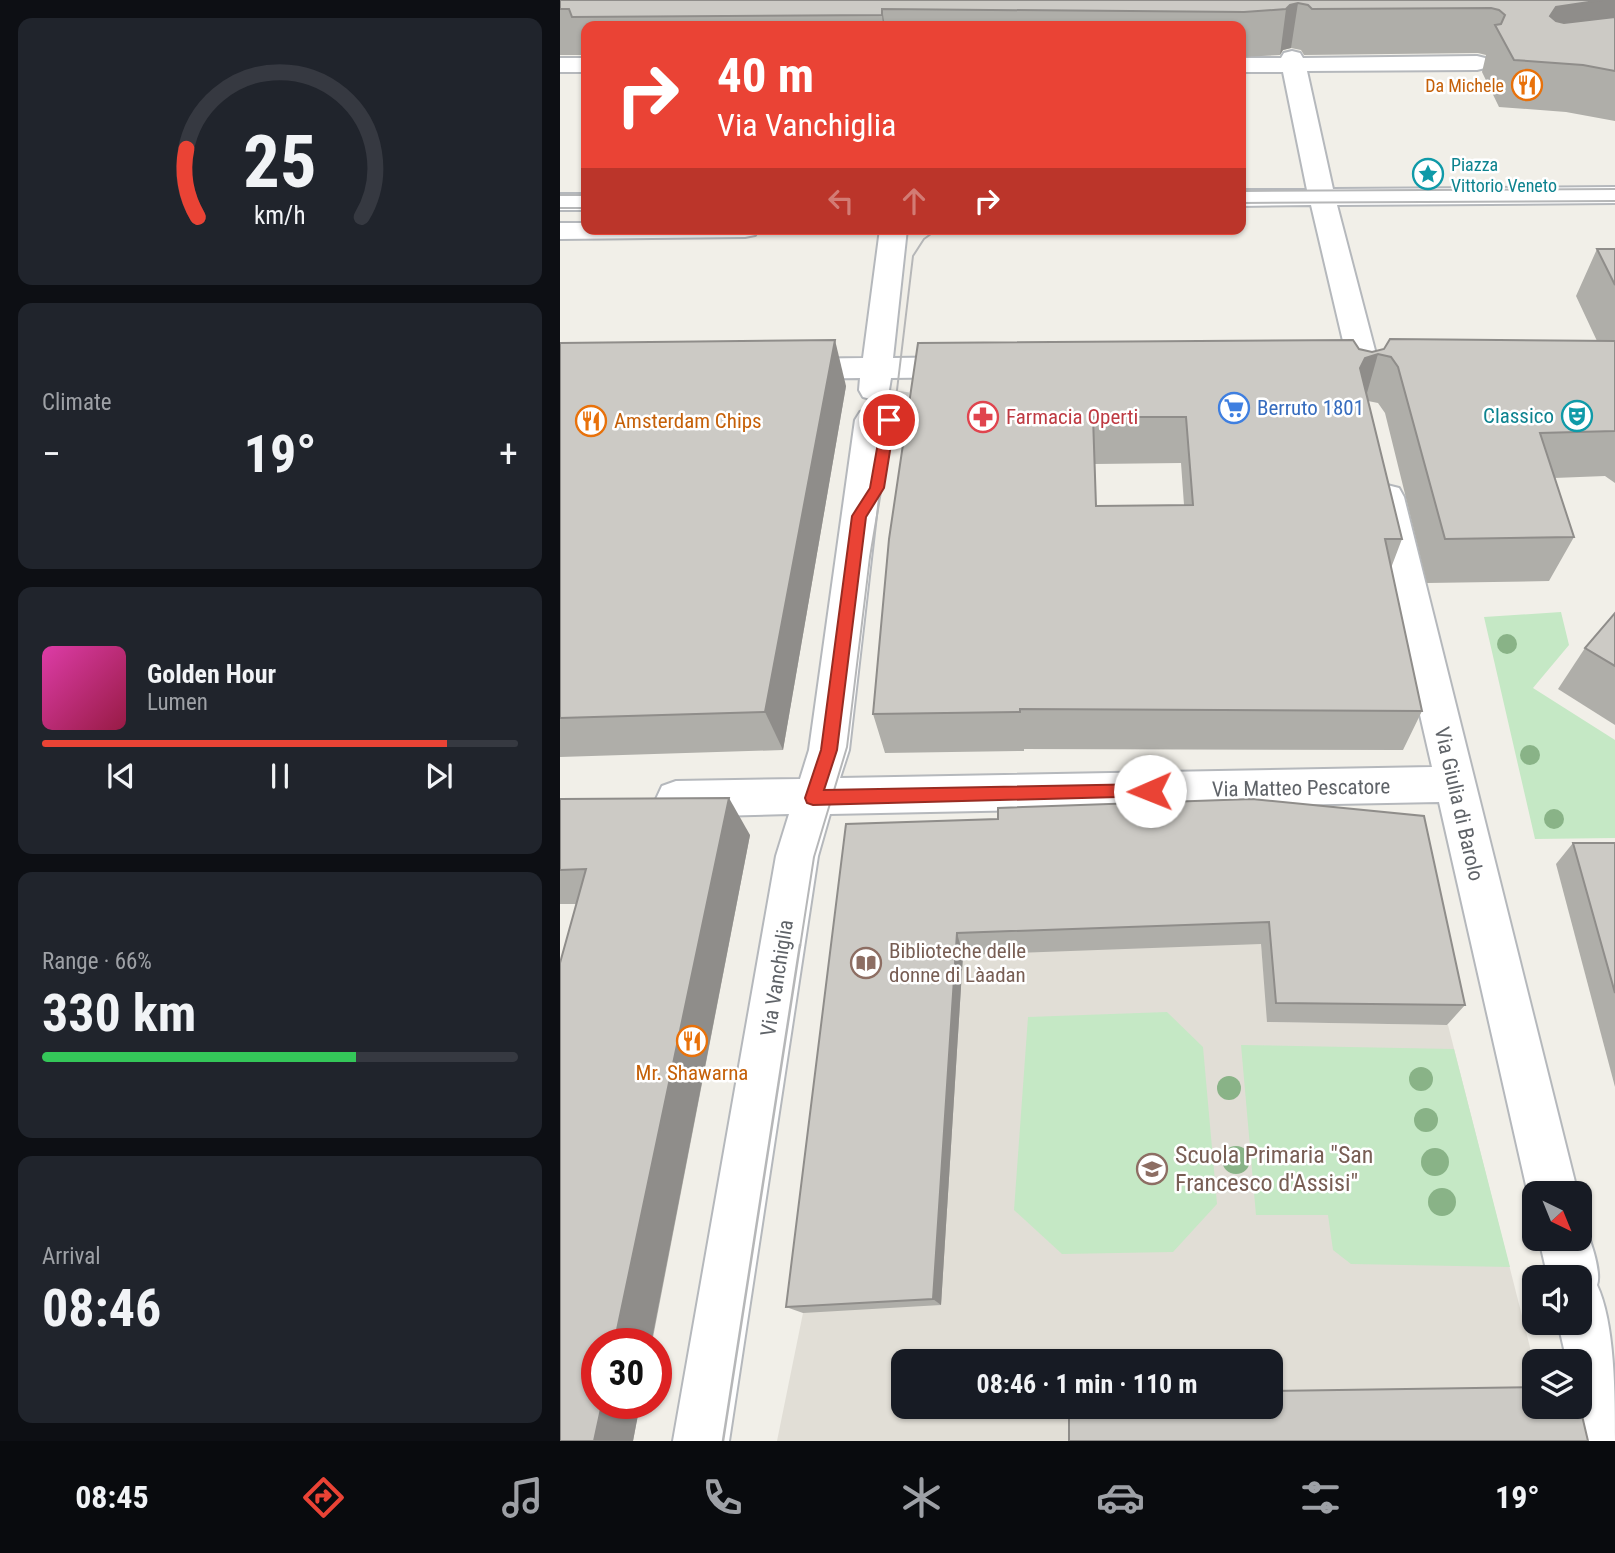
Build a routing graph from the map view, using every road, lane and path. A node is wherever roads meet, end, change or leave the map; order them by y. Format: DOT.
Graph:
graph roads {
  1 [pos="1293,62"];
  2 [pos="1478,63"];
  3 [pos="560,65"];
  4 [pos="581,65"];
  5 [pos="1246,65"];
  6 [pos="1615,195"];
  7 [pos="1322,197"];
  8 [pos="1246,198"];
  9 [pos="560,202"];
  10 [pos="581,202"];
  11 [pos="560,231"];
  12 [pos="581,231"];
  13 [pos="893,235"];
  14 [pos="996,366"];
  15 [pos="766,370"];
  16 [pos="1363,384"];
  17 [pos="884,393"];
  18 [pos="1379,466"];
  19 [pos="1455,785"];
  20 [pos="813,798"];
  21 [pos="640,799"];
  22 [pos="1550,1181"];
  23 [pos="1588,1335"];
  24 [pos="701,1441"];
  25 [pos="1614,1441"];
  1 -- 2 [label="street"];
  1 -- 5 [label="street"];
  1 -- 7 [label="street"];
  3 -- 4 [label="street"];
  6 -- 7 [label="street"];
  7 -- 8 [label="street"];
  7 -- 16 [label="street"];
  9 -- 10 [label="street"];
  11 -- 12 [label="street"];
  13 -- 17 [label="street"];
  14 -- 17 [label="street"];
  15 -- 17 [label="street"];
  17 -- 20 [label="street, Via Vanchiglia"];
  18 -- 19 [label="street, Via Giulia di Barolo"];
  19 -- 20 [label="street, Via Matteo Pescatore"];
  19 -- 22 [label="street, Via Giulia di Barolo"];
  20 -- 21 [label="street, Via Matteo Pescatore"];
  20 -- 24 [label="street, Via Vanchiglia"];
  23 -- 25 [label="street"];
}
